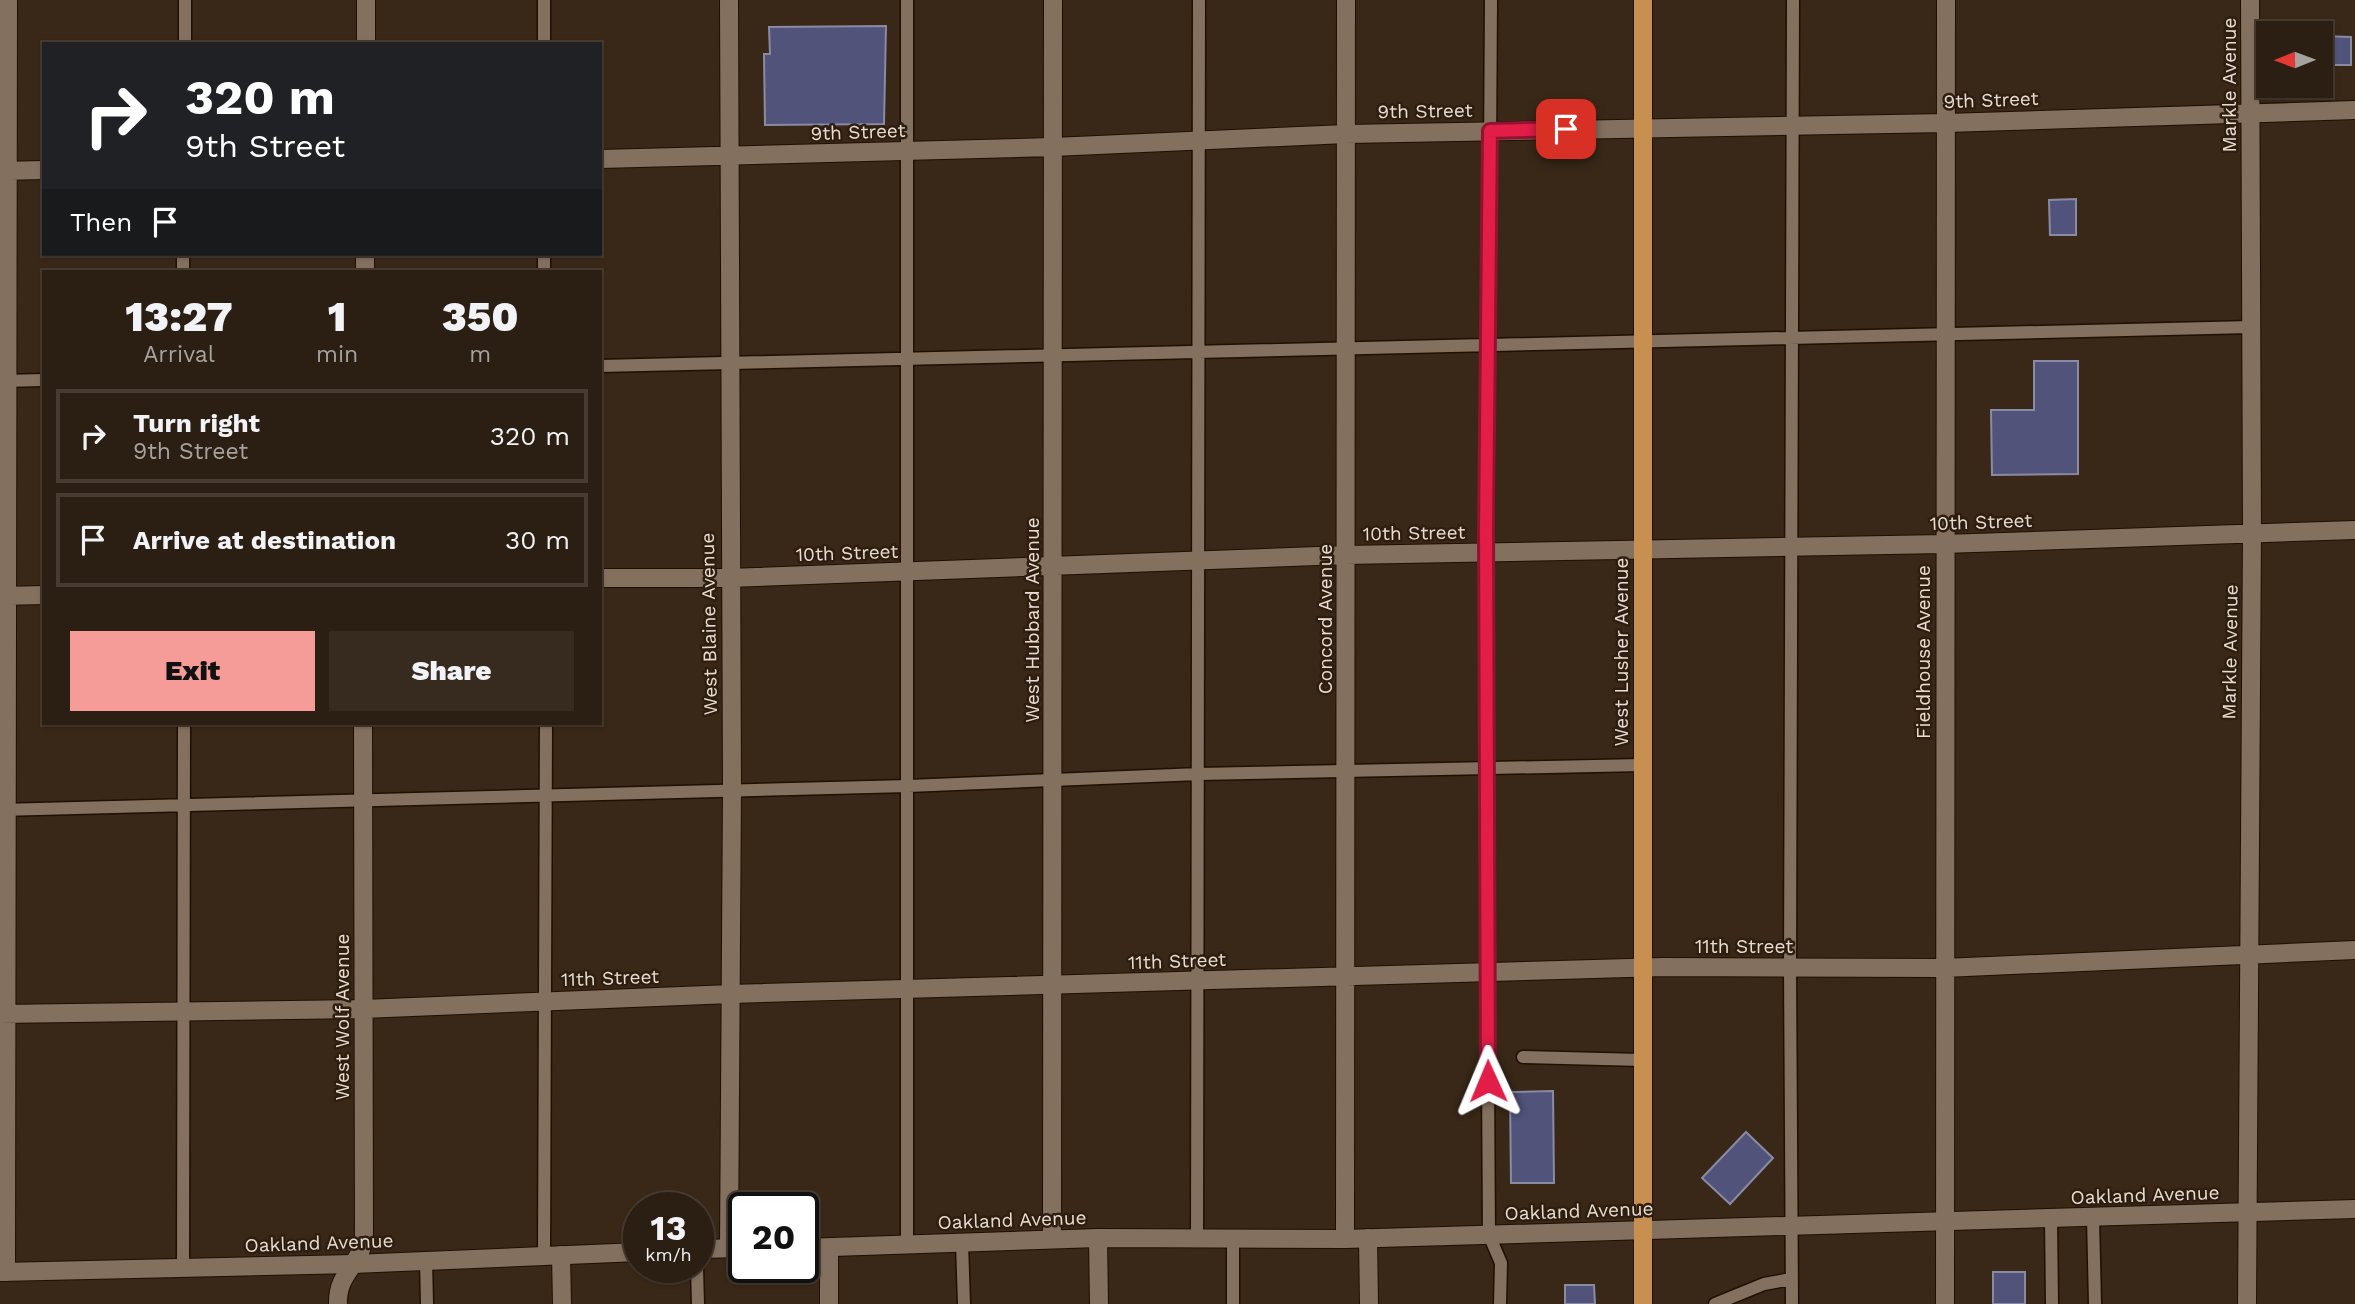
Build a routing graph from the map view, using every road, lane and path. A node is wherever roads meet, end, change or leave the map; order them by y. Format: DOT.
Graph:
graph roads {
  1 [pos="8,0"];
  2 [pos="185,0"];
  3 [pos="366,0"];
  4 [pos="544,0"];
  5 [pos="729,0"];
  6 [pos="907,0"];
  7 [pos="1053,0"];
  8 [pos="1199,0"];
  9 [pos="1346,0"];
  10 [pos="1491,0"];
  11 [pos="1643,0"];
  12 [pos="1793,0"];
  13 [pos="1945,0"];
  14 [pos="2250,0"];
  15 [pos="185,42"];
  16 [pos="366,42"];
  17 [pos="544,42"];
  18 [pos="2355,110"];
  19 [pos="2250,113"];
  20 [pos="1946,123"];
  21 [pos="1795,125"];
  22 [pos="1643,127"];
  23 [pos="1490,131"];
  24 [pos="1346,134"];
  25 [pos="1198,141"];
  26 [pos="1053,147"];
  27 [pos="905,152"];
  28 [pos="728,157"];
  29 [pos="602,159"];
  30 [pos="42,170"];
  31 [pos="4,171"];
  32 [pos="2251,327"];
  33 [pos="1945,337"];
  34 [pos="1793,338"];
  35 [pos="1642,342"];
  36 [pos="1489,343"];
  37 [pos="1346,347"];
  38 [pos="1198,351"];
  39 [pos="1053,354"];
  40 [pos="908,358"];
  41 [pos="729,362"];
  42 [pos="602,366"];
  43 [pos="42,380"];
  44 [pos="4,381"];
  45 [pos="2355,530"];
  46 [pos="2252,532"];
  47 [pos="1943,544"];
  48 [pos="1791,547"];
  49 [pos="1642,551"];
  50 [pos="1486,553"];
  51 [pos="1345,555"];
  52 [pos="1197,561"];
  53 [pos="1053,566"];
  54 [pos="907,571"];
  55 [pos="602,578"];
  56 [pos="729,578"];
  57 [pos="42,595"];
  58 [pos="4,596"];
  59 [pos="184,725"];
  60 [pos="363,725"];
  61 [pos="546,725"];
  62 [pos="1642,765"];
  63 [pos="1486,769"];
  64 [pos="1346,770"];
  65 [pos="1199,774"];
  66 [pos="1053,782"];
  67 [pos="908,786"];
  68 [pos="732,789"];
  69 [pos="546,796"];
  70 [pos="363,798"];
  71 [pos="185,807"];
  72 [pos="4,810"];
  73 [pos="2355,950"];
  74 [pos="2249,953"];
  75 [pos="1790,967"];
  76 [pos="1642,968"];
  77 [pos="1944,968"];
  78 [pos="1487,973"];
  79 [pos="1345,977"];
  80 [pos="1199,981"];
  81 [pos="1053,985"];
  82 [pos="906,989"];
  83 [pos="731,994"];
  84 [pos="546,1002"];
  85 [pos="363,1009"];
  86 [pos="183,1011"];
  87 [pos="3,1014"];
  88 [pos="1523,1057"];
  89 [pos="1642,1060"];
  90 [pos="735,1192"];
  91 [pos="2355,1209"];
  92 [pos="2247,1212"];
  93 [pos="2093,1218"];
  94 [pos="2051,1219"];
  95 [pos="1944,1223"];
  96 [pos="1790,1226"];
  97 [pos="1643,1230"];
  98 [pos="1489,1235"];
  99 [pos="1098,1238"];
  100 [pos="1197,1238"];
  101 [pos="1368,1238"];
  102 [pos="1052,1239"];
  103 [pos="1233,1239"];
  104 [pos="1345,1239"];
  105 [pos="962,1243"];
  106 [pos="907,1245"];
  107 [pos="819,1248"];
  108 [pos="829,1248"];
  109 [pos="623,1253"];
  110 [pos="552,1255"];
  111 [pos="426,1261"];
  112 [pos="353,1264"];
  113 [pos="183,1268"];
  114 [pos="3,1272"];
  115 [pos="1791,1279"];
  116 [pos="697,1283"];
  117 [pos="338,1304"];
  118 [pos="427,1304"];
  119 [pos="562,1304"];
  120 [pos="698,1304"];
  121 [pos="830,1304"];
  122 [pos="964,1304"];
  123 [pos="1099,1304"];
  124 [pos="1233,1304"];
  125 [pos="1368,1304"];
  126 [pos="1500,1304"];
  127 [pos="1643,1304"];
  128 [pos="1715,1304"];
  129 [pos="1792,1304"];
  130 [pos="1945,1304"];
  131 [pos="2052,1304"];
  132 [pos="2095,1304"];
  133 [pos="2247,1304"];
  1 -- 31 [label="street"];
  2 -- 15 [label="lane"];
  3 -- 16 [label="street"];
  4 -- 17 [label="lane"];
  5 -- 28 [label="street, West Blaine Avenue"];
  6 -- 27 [label="lane"];
  7 -- 26 [label="street, West Hubbard Avenue"];
  8 -- 25 [label="lane"];
  9 -- 24 [label="street, Concord Avenue"];
  10 -- 23 [label="lane"];
  11 -- 22 [label="main road, West Lusher Avenue"];
  12 -- 21 [label="lane"];
  13 -- 20 [label="street, Fieldhouse Avenue"];
  14 -- 19 [label="street, Markle Avenue"];
  18 -- 19 [label="street, 9th Street"];
  19 -- 20 [label="street, 9th Street"];
  19 -- 32 [label="street, Markle Avenue"];
  20 -- 21 [label="street, 9th Street"];
  20 -- 33 [label="street, Fieldhouse Avenue"];
  21 -- 22 [label="street, 9th Street"];
  21 -- 34 [label="lane"];
  22 -- 23 [label="street, 9th Street"];
  22 -- 35 [label="main road, West Lusher Avenue"];
  23 -- 24 [label="street, 9th Street"];
  23 -- 36 [label="lane"];
  24 -- 25 [label="street, 9th Street"];
  24 -- 37 [label="street, Concord Avenue"];
  25 -- 26 [label="street, 9th Street"];
  25 -- 38 [label="lane"];
  26 -- 27 [label="street, 9th Street"];
  26 -- 39 [label="street, West Hubbard Avenue"];
  27 -- 28 [label="street, 9th Street"];
  27 -- 40 [label="lane"];
  28 -- 29 [label="street, 9th Street"];
  28 -- 41 [label="street, West Blaine Avenue"];
  30 -- 31 [label="street"];
  31 -- 44 [label="street"];
  32 -- 33 [label="lane"];
  32 -- 46 [label="street, Markle Avenue"];
  33 -- 34 [label="lane"];
  33 -- 47 [label="street, Fieldhouse Avenue"];
  34 -- 35 [label="lane"];
  34 -- 48 [label="lane"];
  35 -- 36 [label="lane"];
  35 -- 49 [label="main road, West Lusher Avenue"];
  36 -- 37 [label="lane"];
  36 -- 50 [label="lane"];
  37 -- 38 [label="lane"];
  37 -- 51 [label="street, Concord Avenue"];
  38 -- 39 [label="lane"];
  38 -- 52 [label="lane"];
  39 -- 40 [label="lane"];
  39 -- 53 [label="street, West Hubbard Avenue"];
  40 -- 41 [label="lane"];
  40 -- 54 [label="lane"];
  41 -- 42 [label="lane"];
  41 -- 56 [label="street, West Blaine Avenue"];
  43 -- 44 [label="lane"];
  44 -- 58 [label="street"];
  45 -- 46 [label="street, 10th Street"];
  46 -- 47 [label="street, 10th Street"];
  46 -- 74 [label="street, Markle Avenue"];
  47 -- 48 [label="street, 10th Street"];
  47 -- 77 [label="street, Fieldhouse Avenue"];
  48 -- 49 [label="street, 10th Street"];
  48 -- 75 [label="lane"];
  49 -- 50 [label="street, 10th Street"];
  49 -- 62 [label="main road, West Lusher Avenue"];
  50 -- 51 [label="street, 10th Street"];
  50 -- 63 [label="lane"];
  51 -- 52 [label="street, 10th Street"];
  51 -- 64 [label="street, Concord Avenue"];
  52 -- 53 [label="street, 10th Street"];
  52 -- 65 [label="lane"];
  53 -- 54 [label="street, 10th Street"];
  53 -- 66 [label="street, West Hubbard Avenue"];
  54 -- 56 [label="street, 10th Street"];
  54 -- 67 [label="lane"];
  55 -- 56 [label="street, 10th Street"];
  56 -- 68 [label="street, West Blaine Avenue"];
  57 -- 58 [label="street"];
  58 -- 72 [label="street"];
  59 -- 71 [label="lane"];
  60 -- 70 [label="street, West Wolf Avenue"];
  61 -- 69 [label="lane"];
  62 -- 63 [label="lane"];
  62 -- 76 [label="main road, West Lusher Avenue"];
  63 -- 64 [label="lane"];
  63 -- 78 [label="lane"];
  64 -- 65 [label="lane"];
  64 -- 79 [label="street, Concord Avenue"];
  65 -- 66 [label="lane"];
  65 -- 80 [label="lane"];
  66 -- 67 [label="lane"];
  66 -- 81 [label="street, West Hubbard Avenue"];
  67 -- 68 [label="lane"];
  67 -- 82 [label="lane"];
  68 -- 69 [label="lane"];
  68 -- 83 [label="street, West Blaine Avenue"];
  69 -- 70 [label="lane"];
  69 -- 84 [label="lane"];
  70 -- 71 [label="lane"];
  70 -- 85 [label="street, West Wolf Avenue"];
  71 -- 72 [label="lane"];
  71 -- 86 [label="lane"];
  72 -- 87 [label="street"];
  73 -- 74 [label="street, 11th Street"];
  74 -- 77 [label="street, 11th Street"];
  74 -- 92 [label="street, Markle Avenue"];
  75 -- 76 [label="street, 11th Street"];
  75 -- 77 [label="street, 11th Street"];
  75 -- 96 [label="lane"];
  76 -- 78 [label="street, 11th Street"];
  76 -- 89 [label="main road, West Lusher Avenue"];
  77 -- 95 [label="street, Fieldhouse Avenue"];
  78 -- 79 [label="street, 11th Street"];
  78 -- 98 [label="lane"];
  79 -- 80 [label="street, 11th Street"];
  79 -- 104 [label="street, Concord Avenue"];
  80 -- 81 [label="street, 11th Street"];
  80 -- 100 [label="lane"];
  81 -- 82 [label="street, 11th Street"];
  81 -- 102 [label="street, West Hubbard Avenue"];
  82 -- 83 [label="street, 11th Street"];
  82 -- 106 [label="lane"];
  83 -- 84 [label="street, 11th Street"];
  83 -- 90 [label="street, West Blaine Avenue"];
  84 -- 85 [label="street, 11th Street"];
  84 -- 110 [label="lane"];
  85 -- 86 [label="street, 11th Street"];
  85 -- 112 [label="street, West Wolf Avenue"];
  86 -- 87 [label="street, 11th Street"];
  86 -- 113 [label="lane"];
  87 -- 114 [label="street"];
  88 -- 89 [label="lane"];
  89 -- 97 [label="main road, West Lusher Avenue"];
  91 -- 92 [label="street, Oakland Avenue"];
  92 -- 93 [label="street, Oakland Avenue"];
  92 -- 133 [label="street, Markle Avenue"];
  93 -- 94 [label="street, Oakland Avenue"];
  93 -- 132 [label="lane"];
  94 -- 95 [label="street, Oakland Avenue"];
  94 -- 131 [label="lane"];
  95 -- 96 [label="street, Oakland Avenue"];
  95 -- 130 [label="street, Fieldhouse Avenue"];
  96 -- 97 [label="street, Oakland Avenue"];
  96 -- 115 [label="lane"];
  97 -- 98 [label="street, Oakland Avenue"];
  97 -- 127 [label="main road, West Lusher Avenue"];
  98 -- 101 [label="street, Oakland Avenue"];
  98 -- 126 [label="lane"];
  99 -- 100 [label="street, Oakland Avenue"];
  99 -- 102 [label="street, Oakland Avenue"];
  99 -- 123 [label="street"];
  100 -- 103 [label="street, Oakland Avenue"];
  101 -- 104 [label="street, Oakland Avenue"];
  101 -- 125 [label="street"];
  102 -- 105 [label="street, Oakland Avenue"];
  103 -- 104 [label="street, Oakland Avenue"];
  103 -- 124 [label="lane"];
  105 -- 106 [label="street, Oakland Avenue"];
  105 -- 122 [label="lane"];
  106 -- 108 [label="street, Oakland Avenue"];
  107 -- 108 [label="street, Oakland Avenue"];
  108 -- 121 [label="street"];
  109 -- 110 [label="street, Oakland Avenue"];
  110 -- 111 [label="street, Oakland Avenue"];
  110 -- 119 [label="street"];
  111 -- 112 [label="street, Oakland Avenue"];
  111 -- 118 [label="lane"];
  112 -- 113 [label="street, Oakland Avenue"];
  112 -- 117 [label="street, West Wolf Avenue"];
  113 -- 114 [label="street, Oakland Avenue"];
  115 -- 128 [label="lane"];
  115 -- 129 [label="lane"];
  116 -- 120 [label="lane"];
}
